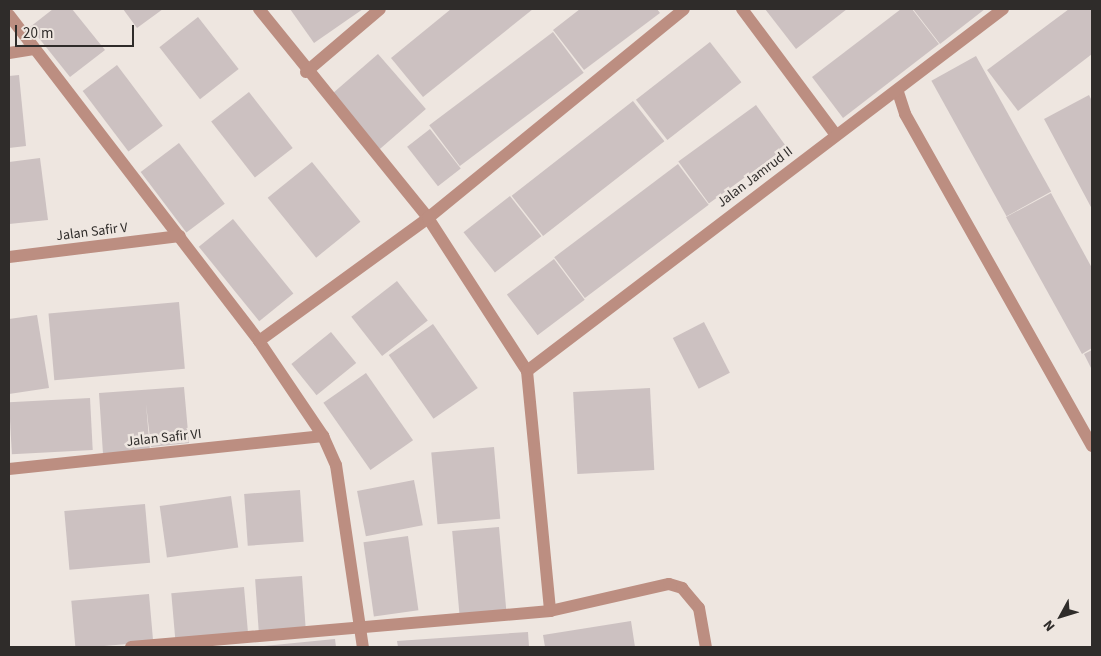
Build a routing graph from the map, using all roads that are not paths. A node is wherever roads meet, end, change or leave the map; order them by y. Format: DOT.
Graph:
graph roads {
  1 [pos="259,9"];
  2 [pos="380,9"];
  3 [pos="684,9"];
  4 [pos="742,9"];
  5 [pos="1003,9"];
  6 [pos="9,15"];
  7 [pos="34,49"];
  8 [pos="9,53"];
  9 [pos="306,72"];
  10 [pos="898,92"];
  11 [pos="836,134"];
  12 [pos="428,218"];
  13 [pos="180,236"];
  14 [pos="9,257"];
  15 [pos="259,341"];
  16 [pos="527,371"];
  17 [pos="323,436"];
  18 [pos="1092,446"];
  19 [pos="9,469"];
  20 [pos="550,611"];
  21 [pos="361,628"];
  22 [pos="131,647"];
  23 [pos="363,647"];
  24 [pos="706,647"];
  1 -- 9 [label="street"];
  2 -- 9 [label="street"];
  3 -- 12 [label="street"];
  4 -- 11 [label="street"];
  5 -- 10 [label="street, Jalan Jamrud II"];
  6 -- 7 [label="street"];
  7 -- 8 [label="street"];
  7 -- 13 [label="street"];
  9 -- 12 [label="street"];
  10 -- 11 [label="street, Jalan Jamrud II"];
  10 -- 18 [label="street"];
  11 -- 16 [label="street, Jalan Jamrud II"];
  12 -- 15 [label="street"];
  12 -- 16 [label="street"];
  13 -- 14 [label="street, Jalan Safir V"];
  13 -- 15 [label="street"];
  15 -- 17 [label="street"];
  16 -- 20 [label="street"];
  17 -- 19 [label="street, Jalan Safir VI"];
  17 -- 21 [label="street"];
  20 -- 21 [label="street"];
  20 -- 24 [label="street"];
  21 -- 22 [label="street"];
  21 -- 23 [label="street"];
}
